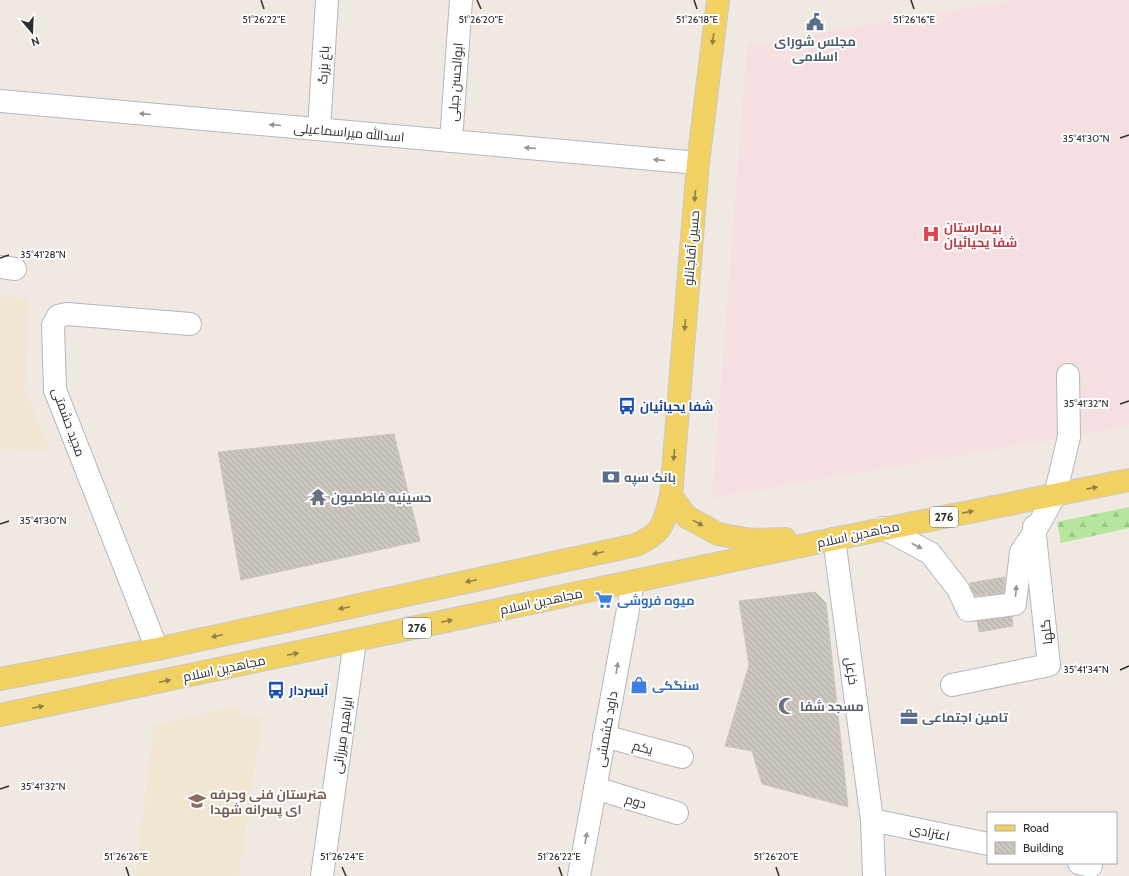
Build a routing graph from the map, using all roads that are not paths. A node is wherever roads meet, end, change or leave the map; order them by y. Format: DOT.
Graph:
graph roads {
  1 [pos="327,0"];
  2 [pos="461,0"];
  3 [pos="718,0"];
  4 [pos="0,101"];
  5 [pos="319,129"];
  6 [pos="451,141"];
  7 [pos="698,163"];
  8 [pos="190,324"];
  9 [pos="1068,375"];
  10 [pos="1129,480"];
  11 [pos="1055,495"];
  12 [pos="671,496"];
  13 [pos="1030,500"];
  14 [pos="883,528"];
  15 [pos="1034,533"];
  16 [pos="834,539"];
  17 [pos="633,582"];
  18 [pos="354,641"];
  19 [pos="157,649"];
  20 [pos="0,679"];
  21 [pos="952,685"];
  22 [pos="0,715"];
  23 [pos="604,736"];
  24 [pos="682,757"];
  25 [pos="595,788"];
  26 [pos="677,813"];
  27 [pos="872,820"];
  28 [pos="987,844"];
  29 [pos="322,876"];
  30 [pos="579,876"];
  31 [pos="874,876"];
  1 -- 5 [label="street, باغ بزرگ"];
  2 -- 6 [label="street, ابوالحسن جبلی"];
  3 -- 7 [label="main road, حسین آقاجانلو, one-way"];
  5 -- 4 [label="street, اسدالله میراسماعیلی, one-way"];
  5 -- 6 [label="street, اسدالله میراسماعیلی"];
  7 -- 6 [label="street, اسدالله میراسماعیلی, one-way"];
  7 -- 12 [label="main road, حسین آقاجانلو, one-way"];
  8 -- 19 [label="street, مجید حشمتی"];
  9 -- 11 [label="street"];
  11 -- 10 [label="main road, مجاهدین اسلام / 276, one-way"];
  11 -- 13 [label="main road, مجاهدین اسلام / 276"];
  11 -- 15 [label="street"];
  12 -- 16 [label="main road, one-way"];
  12 -- 19 [label="main road, حسین آقاجانلو, one-way"];
  14 -- 13 [label="main road, مجاهدین اسلام / 276, one-way"];
  13 -- 15 [label="street, گلها"];
  14 -- 15 [label="street, one-way"];
  14 -- 16 [label="main road, مجاهدین اسلام / 276"];
  15 -- 21 [label="street, گلها"];
  16 -- 17 [label="main road, مجاهدین اسلام / 276"];
  16 -- 27 [label="street, خزعل"];
  18 -- 17 [label="main road, مجاهدین اسلام / 276, one-way"];
  23 -- 17 [label="street, داود کشمشی, one-way"];
  22 -- 18 [label="main road, مجاهدین اسلام / 276, one-way"];
  18 -- 29 [label="street, ابراهیم میرزائی"];
  19 -- 20 [label="main road"];
  23 -- 24 [label="street, یکم"];
  23 -- 25 [label="street, داود کشمشی"];
  25 -- 26 [label="street, دوم"];
  30 -- 25 [label="street, داود کشمشی, one-way"];
  27 -- 28 [label="street, اعتزادی"];
  27 -- 31 [label="street, خزعل"];
}
